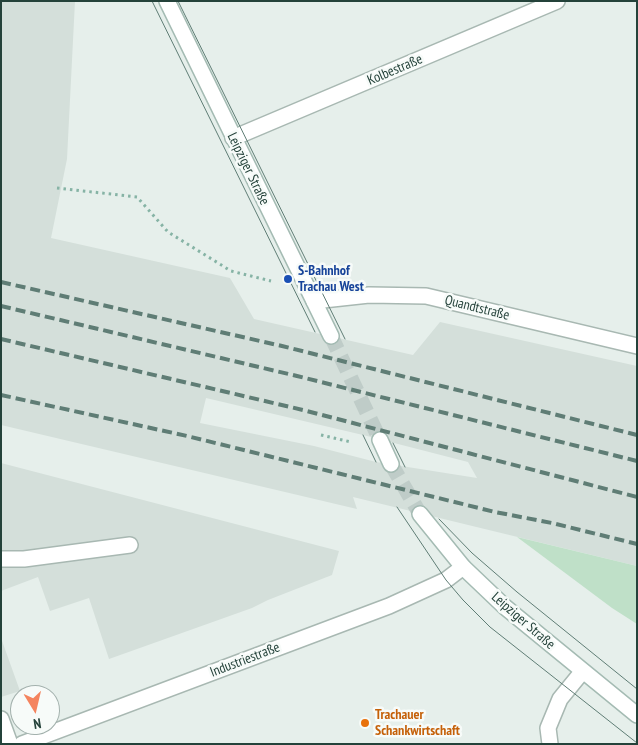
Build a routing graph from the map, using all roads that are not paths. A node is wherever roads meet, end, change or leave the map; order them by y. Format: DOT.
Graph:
graph roads {
  1 [pos="167,1"];
  2 [pos="558,1"];
  3 [pos="233,138"];
  4 [pos="314,301"];
  5 [pos="331,336"];
  6 [pos="637,346"];
  7 [pos="380,440"];
  8 [pos="391,464"];
  9 [pos="420,514"];
  10 [pos="130,545"];
  11 [pos="1,559"];
  12 [pos="463,566"];
  13 [pos="582,672"];
  14 [pos="637,715"];
  15 [pos="1,719"];
  16 [pos="10,744"];
  17 [pos="22,744"];
  18 [pos="550,744"];
  1 -- 3 [label="street, Leipziger Straße"];
  2 -- 3 [label="street, Kolbestraße"];
  3 -- 4 [label="street, Leipziger Straße"];
  4 -- 5 [label="street, Leipziger Straße"];
  4 -- 6 [label="street, Quandtstraße"];
  7 -- 8 [label="street"];
  9 -- 12 [label="street, Leipziger Straße"];
  10 -- 11 [label="street"];
  12 -- 13 [label="street, Leipziger Straße"];
  12 -- 17 [label="street, Industriestraße"];
  13 -- 14 [label="street, Leipziger Straße"];
  13 -- 18 [label="street"];
  15 -- 16 [label="street"];
}
